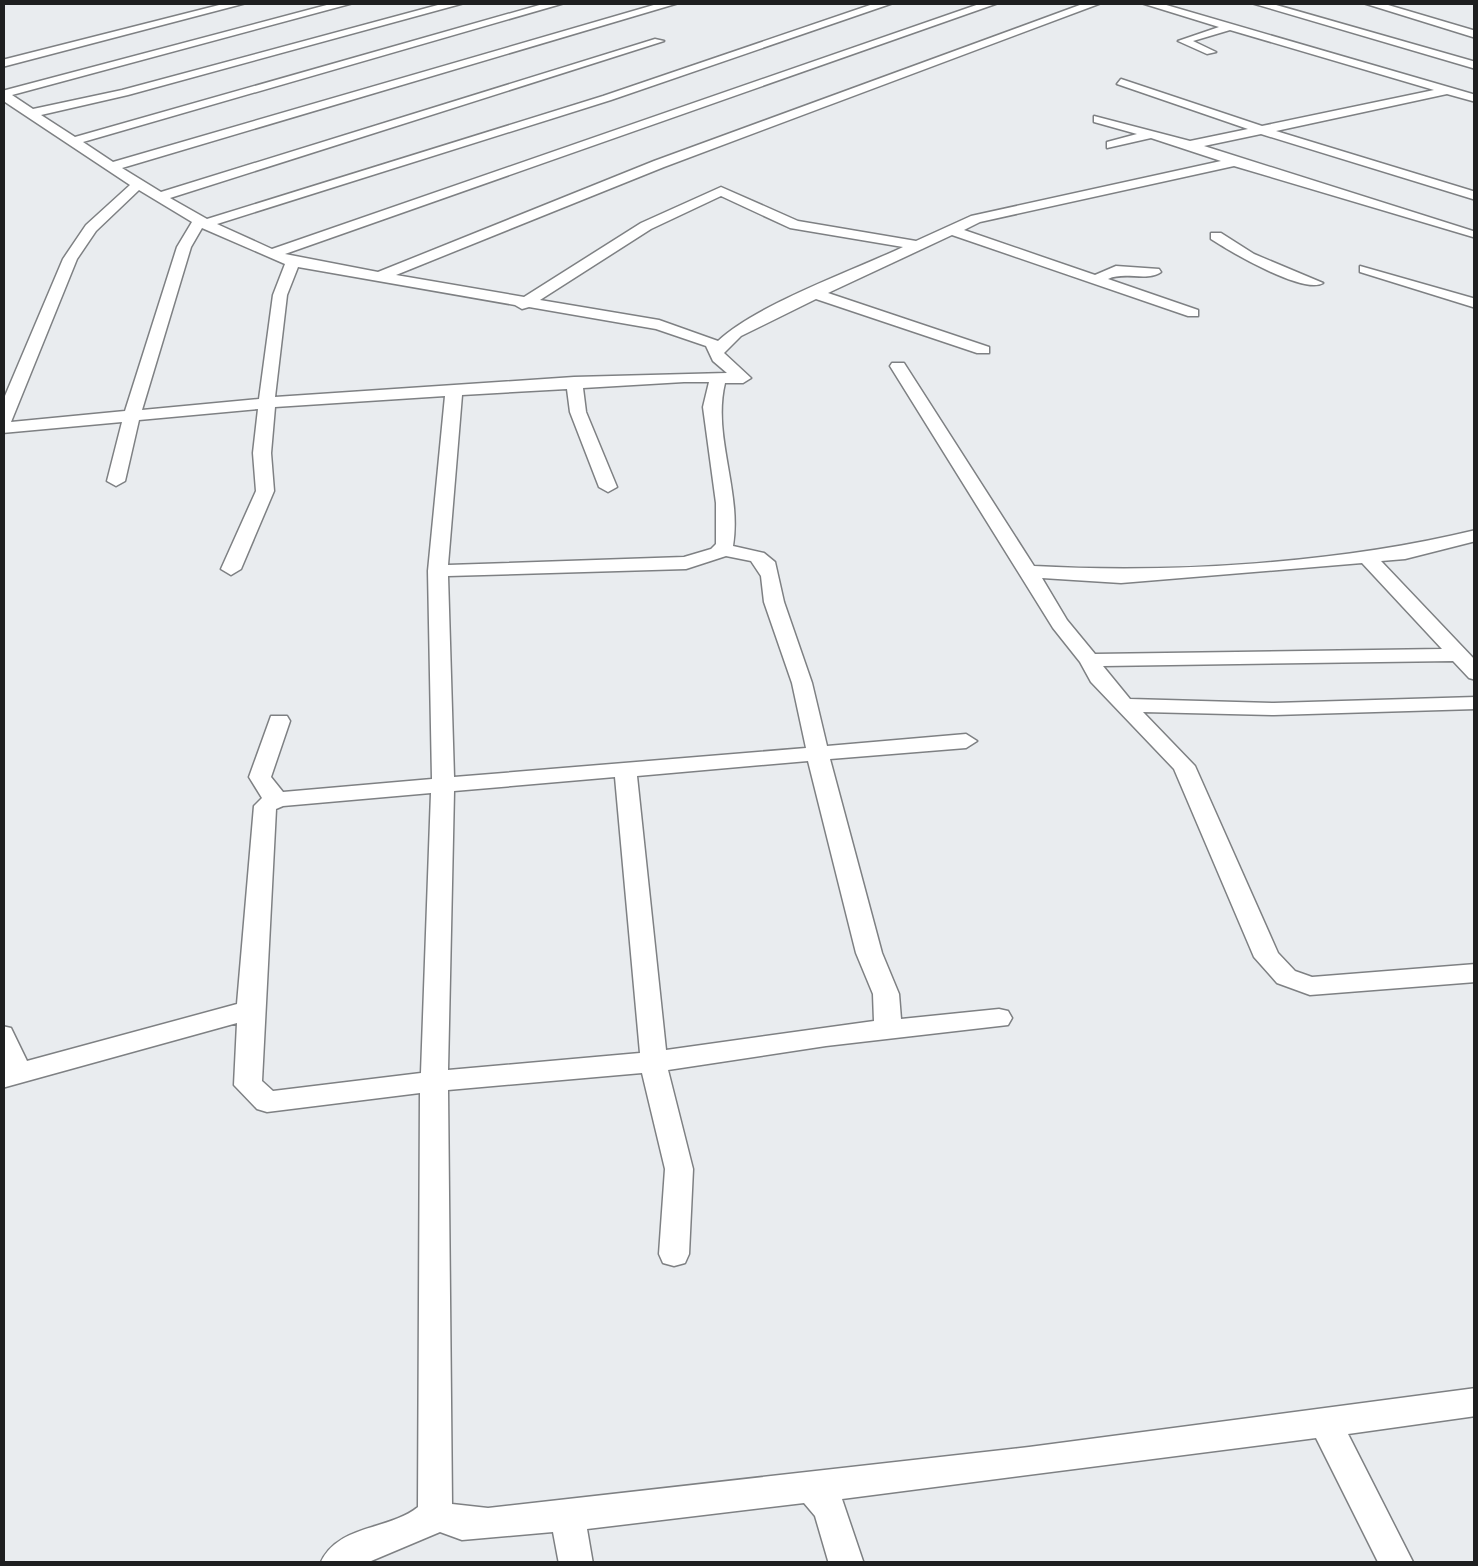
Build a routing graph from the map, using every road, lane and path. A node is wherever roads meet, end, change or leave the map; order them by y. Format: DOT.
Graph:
graph roads {
  1 [pos="245,2"];
  2 [pos="352,2"];
  3 [pos="462,2"];
  4 [pos="563,2"];
  5 [pos="677,2"];
  6 [pos="891,2"];
  7 [pos="996,2"];
  8 [pos="1099,2"];
  9 [pos="1143,2"];
  10 [pos="1254,2"];
  11 [pos="1365,2"];
  12 [pos="1230,27"];
  13 [pos="1476,35"];
  14 [pos="659,41"];
  15 [pos="1211,52"];
  16 [pos="2,64"];
  17 [pos="1476,66"];
  18 [pos="1120,82"];
  19 [pos="1448,90"];
  20 [pos="3,94"];
  21 [pos="1476,99"];
  22 [pos="18,108"];
  23 [pos="1098,118"];
  24 [pos="1258,129"];
  25 [pos="1151,134"];
  26 [pos="74,141"];
  27 [pos="1111,145"];
  28 [pos="1190,145"];
  29 [pos="1235,162"];
  30 [pos="115,166"];
  31 [pos="138,184"];
  32 [pos="1476,196"];
  33 [pos="160,197"];
  34 [pos="202,223"];
  35 [pos="951,230"];
  36 [pos="1468,234"];
  37 [pos="1216,236"];
  38 [pos="914,245"];
  39 [pos="271,254"];
  40 [pos="293,262"];
  41 [pos="1365,269"];
  42 [pos="1154,272"];
  43 [pos="377,278"];
  44 [pos="1095,280"];
  45 [pos="1316,283"];
  46 [pos="814,293"];
  47 [pos="522,304"];
  48 [pos="1476,304"];
  49 [pos="1193,313"];
  50 [pos="736,333"];
  51 [pos="701,341"];
  52 [pos="984,350"];
  53 [pos="719,362"];
  54 [pos="898,366"];
  55 [pos="574,382"];
  56 [pos="454,389"];
  57 [pos="266,404"];
  58 [pos="132,416"];
  59 [pos="2,426"];
  60 [pos="116,481"];
  61 [pos="608,487"];
  62 [pos="1476,536"];
  63 [pos="722,548"];
  64 [pos="1368,558"];
  65 [pos="232,569"];
  66 [pos="438,571"];
  67 [pos="1031,572"];
  68 [pos="1458,655"];
  69 [pos="1093,660"];
  70 [pos="1476,674"];
  71 [pos="1476,704"];
  72 [pos="1123,705"];
  73 [pos="280,721"];
  74 [pos="966,740"];
  75 [pos="818,752"];
  76 [pos="625,770"];
  77 [pos="442,786"];
  78 [pos="278,799"];
  79 [pos="1476,973"];
  80 [pos="250,1010"];
  81 [pos="998,1018"];
  82 [pos="888,1028"];
  83 [pos="2,1035"];
  84 [pos="654,1062"];
  85 [pos="11,1075"];
  86 [pos="434,1081"];
  87 [pos="674,1254"];
  88 [pos="1476,1402"];
  89 [pos="1325,1422"];
  90 [pos="812,1487"];
  91 [pos="435,1514"];
  92 [pos="567,1515"];
  93 [pos="337,1564"];
  94 [pos="576,1564"];
  95 [pos="847,1564"];
  96 [pos="1398,1564"];
  1 -- 16 [label="street"];
  2 -- 20 [label="street"];
  3 -- 22 [label="street"];
  4 -- 26 [label="street"];
  5 -- 30 [label="street"];
  6 -- 34 [label="street"];
  7 -- 39 [label="street"];
  8 -- 43 [label="street"];
  9 -- 12 [label="street"];
  10 -- 17 [label="street"];
  11 -- 13 [label="street"];
  12 -- 15 [label="street"];
  12 -- 19 [label="street"];
  14 -- 33 [label="street"];
  18 -- 24 [label="street"];
  19 -- 21 [label="street"];
  19 -- 24 [label="street"];
  20 -- 22 [label="street"];
  22 -- 26 [label="street"];
  23 -- 25 [label="street"];
  24 -- 28 [label="street"];
  24 -- 32 [label="street"];
  25 -- 27 [label="street"];
  25 -- 28 [label="street"];
  26 -- 30 [label="street"];
  28 -- 29 [label="street"];
  29 -- 35 [label="street"];
  29 -- 36 [label="street"];
  30 -- 31 [label="street"];
  31 -- 33 [label="street"];
  31 -- 59 [label="street"];
  33 -- 34 [label="street"];
  34 -- 39 [label="street"];
  34 -- 58 [label="street"];
  35 -- 38 [label="street"];
  35 -- 44 [label="street"];
  37 -- 45 [label="street"];
  38 -- 46 [label="street"];
  38 -- 47 [label="street"];
  39 -- 40 [label="street"];
  40 -- 43 [label="street"];
  40 -- 57 [label="street"];
  41 -- 48 [label="street"];
  42 -- 44 [label="street"];
  43 -- 47 [label="street"];
  44 -- 49 [label="street"];
  46 -- 50 [label="street"];
  46 -- 52 [label="street"];
  47 -- 51 [label="street"];
  50 -- 51 [label="street"];
  50 -- 53 [label="street"];
  51 -- 53 [label="street"];
  53 -- 55 [label="street"];
  53 -- 63 [label="street"];
  54 -- 67 [label="street"];
  55 -- 56 [label="street"];
  55 -- 61 [label="street"];
  56 -- 57 [label="street"];
  56 -- 66 [label="street"];
  57 -- 58 [label="street"];
  57 -- 65 [label="street"];
  58 -- 59 [label="street"];
  58 -- 60 [label="street"];
  62 -- 64 [label="street"];
  63 -- 66 [label="street"];
  63 -- 75 [label="street"];
  64 -- 67 [label="street"];
  64 -- 68 [label="street"];
  66 -- 77 [label="street"];
  67 -- 69 [label="street"];
  68 -- 69 [label="street"];
  68 -- 70 [label="street"];
  69 -- 72 [label="street"];
  71 -- 72 [label="street"];
  72 -- 79 [label="street"];
  73 -- 78 [label="street"];
  74 -- 75 [label="street"];
  75 -- 76 [label="street"];
  75 -- 82 [label="street"];
  76 -- 77 [label="street"];
  76 -- 84 [label="street"];
  77 -- 78 [label="street"];
  77 -- 86 [label="street"];
  78 -- 80 [label="street"];
  80 -- 85 [label="street"];
  80 -- 86 [label="street"];
  81 -- 82 [label="street"];
  82 -- 84 [label="street"];
  83 -- 85 [label="street"];
  84 -- 86 [label="street"];
  84 -- 87 [label="street"];
  86 -- 91 [label="street"];
  88 -- 89 [label="street"];
  89 -- 90 [label="street"];
  89 -- 96 [label="street"];
  90 -- 92 [label="street"];
  90 -- 95 [label="street"];
  91 -- 92 [label="street"];
  91 -- 93 [label="street"];
  92 -- 94 [label="street"];
}
